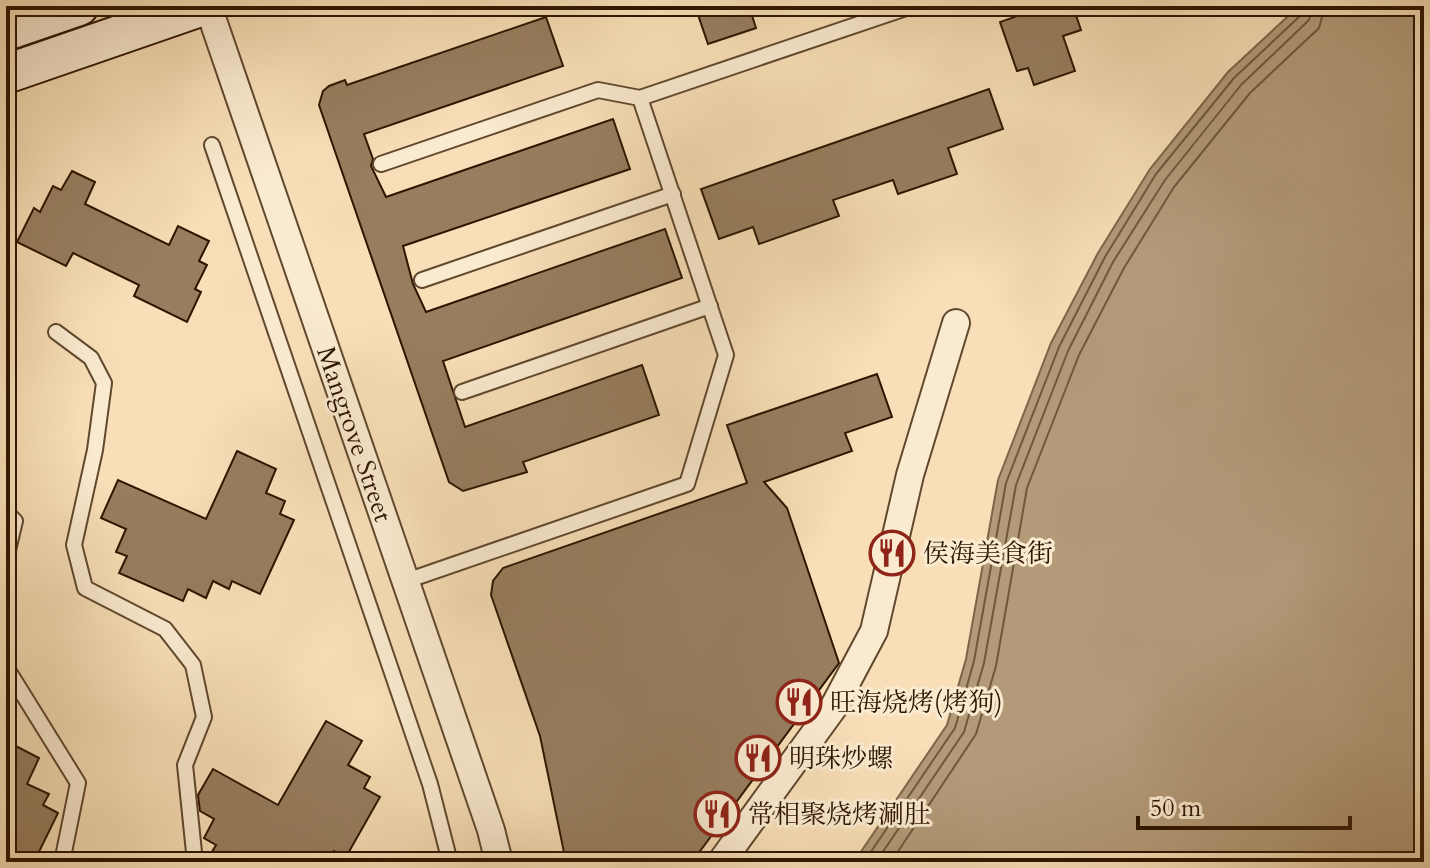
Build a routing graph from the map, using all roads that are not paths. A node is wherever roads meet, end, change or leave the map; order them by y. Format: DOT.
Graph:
graph roads {
  1 [pos="79,6"];
  2 [pos="206,6"];
  3 [pos="912,6"];
  4 [pos="6,31"];
  5 [pos="6,74"];
  6 [pos="640,98"];
  7 [pos="212,145"];
  8 [pos="381,164"];
  9 [pos="673,194"];
  10 [pos="422,280"];
  11 [pos="710,306"];
  12 [pos="956,323"];
  13 [pos="56,332"];
  14 [pos="462,392"];
  15 [pos="6,512"];
  16 [pos="6,559"];
  17 [pos="406,581"];
  18 [pos="6,667"];
  19 [pos="62,862"];
  20 [pos="195,862"];
  21 [pos="450,862"];
  22 [pos="499,862"];
  23 [pos="721,862"];
  1 -- 4 [label="main road"];
  2 -- 5 [label="main road"];
  2 -- 17 [label="street, Mangrove Street"];
  3 -- 6 [label="lane"];
  6 -- 8 [label="lane"];
  6 -- 9 [label="lane"];
  7 -- 21 [label="lane"];
  9 -- 10 [label="lane"];
  9 -- 11 [label="lane"];
  11 -- 14 [label="lane"];
  11 -- 17 [label="lane"];
  12 -- 23 [label="street"];
  13 -- 20 [label="lane"];
  15 -- 16 [label="lane"];
  17 -- 22 [label="street, Mangrove Street"];
  18 -- 19 [label="lane"];
}
